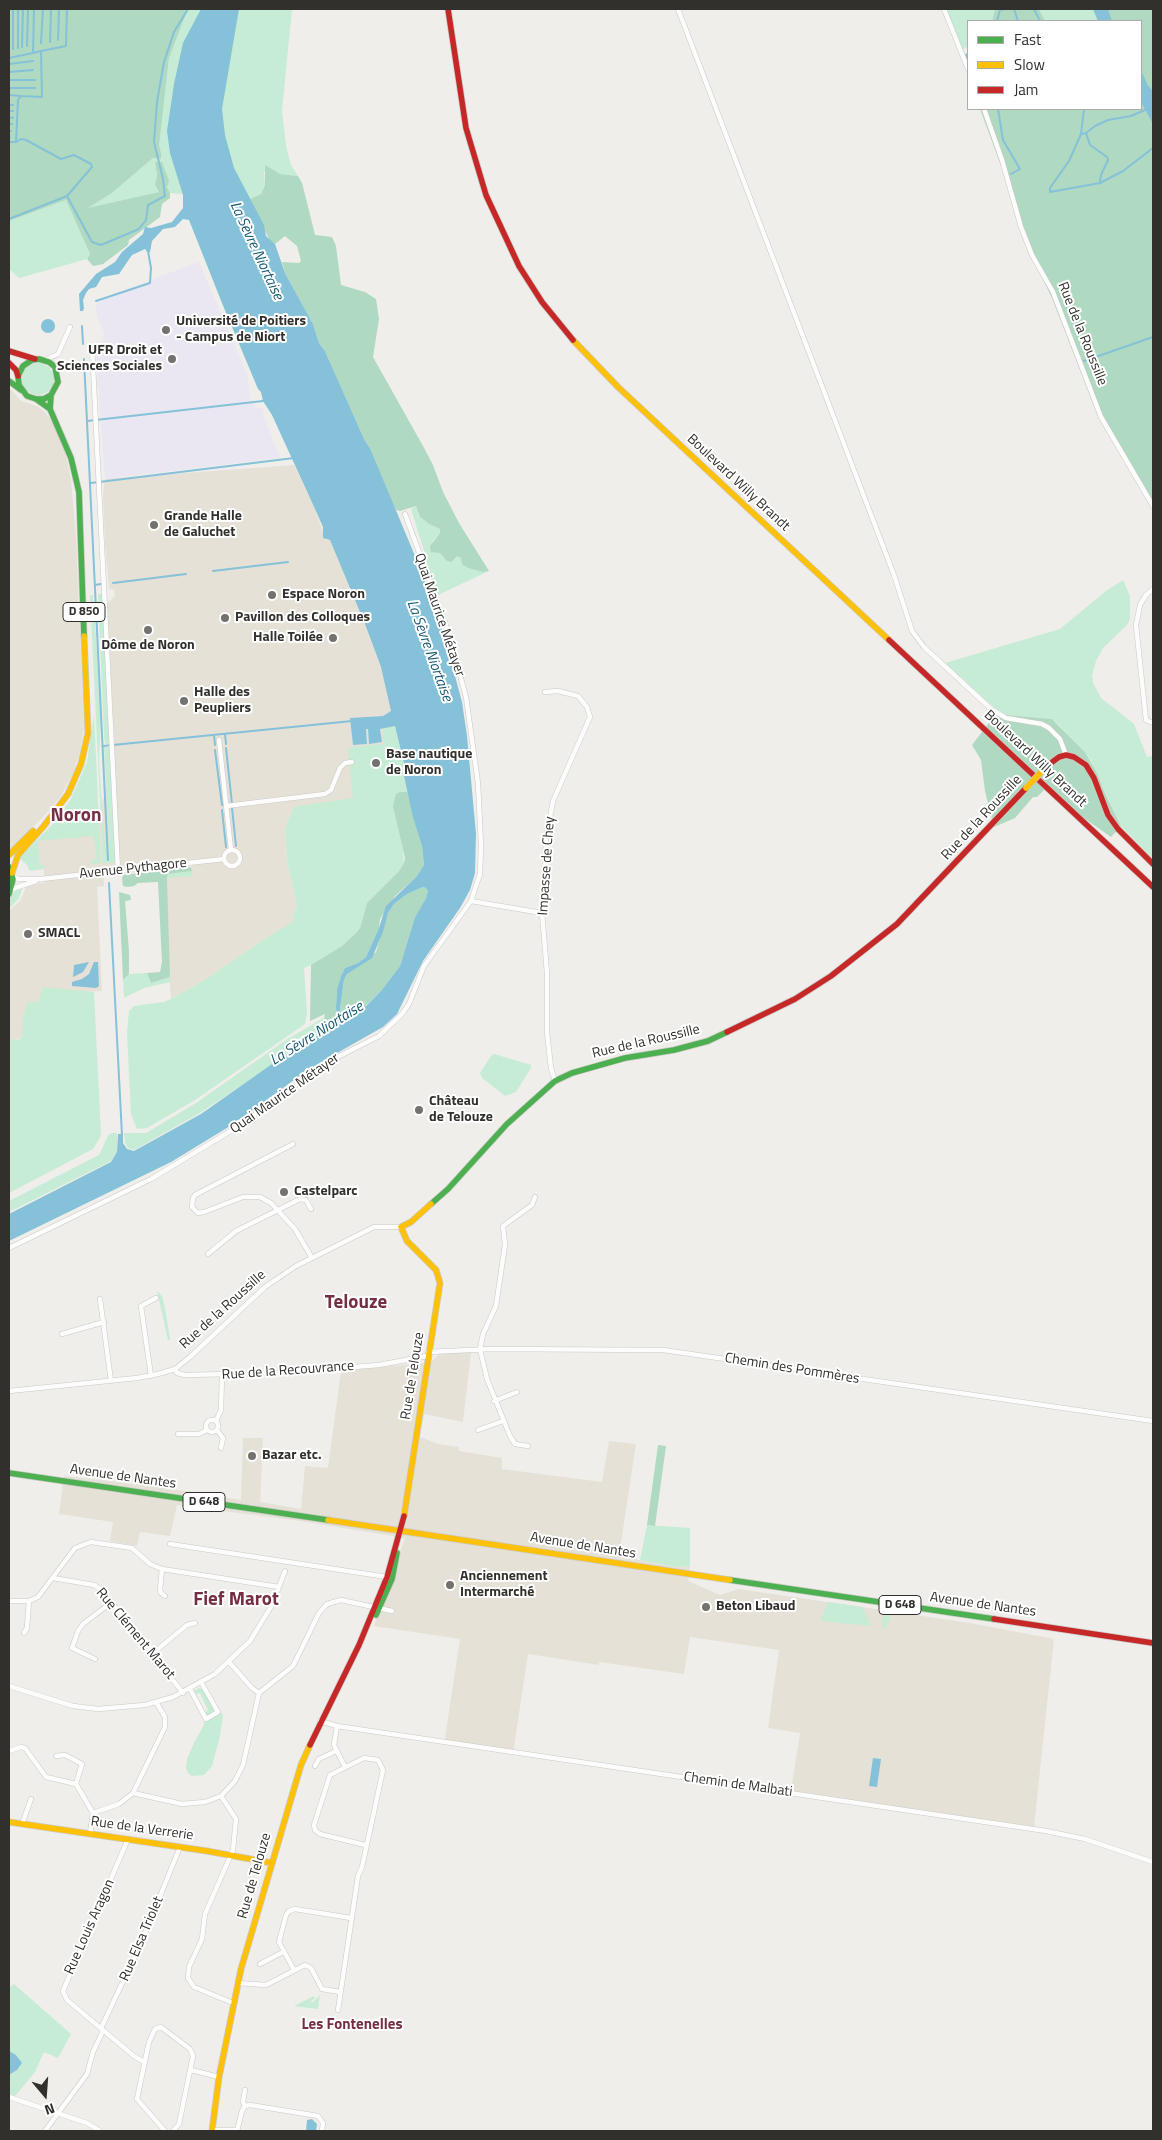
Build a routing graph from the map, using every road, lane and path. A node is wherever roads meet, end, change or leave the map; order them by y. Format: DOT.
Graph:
graph roads {
  1 [pos="448,9"];
  2 [pos="678,9"];
  3 [pos="944,9"];
  4 [pos="967,66"];
  5 [pos="984,110"];
  6 [pos="70,328"];
  7 [pos="92,346"];
  8 [pos="9,351"];
  9 [pos="36,359"];
  10 [pos="45,360"];
  11 [pos="9,363"];
  12 [pos="18,378"];
  13 [pos="9,380"];
  14 [pos="22,390"];
  15 [pos="51,395"];
  16 [pos="36,399"];
  17 [pos="50,409"];
  18 [pos="1153,506"];
  19 [pos="404,514"];
  20 [pos="1153,589"];
  21 [pos="544,692"];
  22 [pos="1153,723"];
  23 [pos="219,740"];
  24 [pos="1066,755"];
  25 [pos="352,762"];
  26 [pos="226,806"];
  27 [pos="55,812"];
  28 [pos="231,850"];
  29 [pos="9,855"];
  30 [pos="224,859"];
  31 [pos="1153,864"];
  32 [pos="118,871"];
  33 [pos="11,872"];
  34 [pos="41,879"];
  35 [pos="1153,887"];
  36 [pos="10,892"];
  37 [pos="471,901"];
  38 [pos="542,913"];
  39 [pos="555,1081"];
  40 [pos="293,1144"];
  41 [pos="535,1197"];
  42 [pos="311,1209"];
  43 [pos="278,1211"];
  44 [pos="401,1227"];
  45 [pos="9,1248"];
  46 [pos="208,1254"];
  47 [pos="312,1258"];
  48 [pos="156,1298"];
  49 [pos="100,1299"];
  50 [pos="104,1322"];
  51 [pos="62,1334"];
  52 [pos="480,1349"];
  53 [pos="428,1354"];
  54 [pos="175,1368"];
  55 [pos="222,1375"];
  56 [pos="151,1376"];
  57 [pos="111,1381"];
  58 [pos="9,1391"];
  59 [pos="518,1392"];
  60 [pos="494,1401"];
  61 [pos="216,1421"];
  62 [pos="503,1421"];
  63 [pos="1153,1421"];
  64 [pos="207,1430"];
  65 [pos="217,1430"];
  66 [pos="478,1430"];
  67 [pos="178,1434"];
  68 [pos="528,1446"];
  69 [pos="220,1448"];
  70 [pos="9,1473"];
  71 [pos="400,1531"];
  72 [pos="397,1542"];
  73 [pos="170,1544"];
  74 [pos="162,1569"];
  75 [pos="285,1571"];
  76 [pos="387,1577"];
  77 [pos="53,1578"];
  78 [pos="279,1587"];
  79 [pos="165,1596"];
  80 [pos="9,1601"];
  81 [pos="29,1601"];
  82 [pos="112,1602"];
  83 [pos="375,1607"];
  84 [pos="392,1611"];
  85 [pos="195,1623"];
  86 [pos="24,1634"];
  87 [pos="1153,1643"];
  88 [pos="153,1652"];
  89 [pos="95,1658"];
  90 [pos="229,1662"];
  91 [pos="202,1682"];
  92 [pos="9,1686"];
  93 [pos="190,1689"];
  94 [pos="183,1692"];
  95 [pos="259,1693"];
  96 [pos="156,1702"];
  97 [pos="320,1721"];
  98 [pos="337,1726"];
  99 [pos="336,1750"];
  100 [pos="9,1751"];
  101 [pos="56,1756"];
  102 [pos="315,1766"];
  103 [pos="345,1767"];
  104 [pos="76,1784"];
  105 [pos="133,1793"];
  106 [pos="221,1796"];
  107 [pos="31,1799"];
  108 [pos="93,1812"];
  109 [pos="9,1822"];
  110 [pos="22,1824"];
  111 [pos="90,1833"];
  112 [pos="128,1839"];
  113 [pos="366,1845"];
  114 [pos="180,1847"];
  115 [pos="231,1855"];
  116 [pos="1153,1862"];
  117 [pos="272,1863"];
  118 [pos="351,1918"];
  119 [pos="284,1952"];
  120 [pos="260,1964"];
  121 [pos="294,1970"];
  122 [pos="238,1983"];
  123 [pos="340,1992"];
  124 [pos="233,2003"];
  125 [pos="338,2010"];
  126 [pos="103,2030"];
  127 [pos="144,2062"];
  128 [pos="191,2070"];
  129 [pos="219,2076"];
  130 [pos="245,2090"];
  131 [pos="9,2097"];
  132 [pos="247,2106"];
  133 [pos="59,2114"];
  134 [pos="45,2131"];
  135 [pos="100,2131"];
  136 [pos="165,2131"];
  137 [pos="173,2131"];
  138 [pos="212,2131"];
  139 [pos="237,2131"];
  140 [pos="322,2131"];
  1 -- 35 [label="main road, Boulevard Willy Brandt"];
  2 -- 24 [label="street"];
  3 -- 4 [label="street"];
  5 -- 18 [label="street, Rue de la Roussille"];
  6 -- 10 [label="street"];
  7 -- 32 [label="street"];
  8 -- 9 [label="main road"];
  9 -- 10 [label="main road"];
  9 -- 12 [label="main road"];
  10 -- 15 [label="main road"];
  11 -- 12 [label="main road"];
  12 -- 13 [label="main road"];
  12 -- 14 [label="main road"];
  13 -- 14 [label="main road"];
  14 -- 16 [label="main road"];
  15 -- 16 [label="main road"];
  15 -- 17 [label="main road, D 850"];
  16 -- 17 [label="main road, D 850"];
  17 -- 27 [label="main road, D 850"];
  19 -- 37 [label="street, Quai Maurice Métayer"];
  20 -- 22 [label="street"];
  21 -- 38 [label="street, Impasse de Chey"];
  23 -- 26 [label="street"];
  24 -- 31 [label="main road"];
  24 -- 39 [label="main road, Rue de la Roussille, bridge"];
  25 -- 26 [label="street"];
  26 -- 28 [label="street"];
  27 -- 29 [label="main road, D 850"];
  27 -- 33 [label="main road, D 850"];
  28 -- 30 [label="street"];
  28 -- 30 [label="street"];
  30 -- 32 [label="street, Avenue Pythagore"];
  32 -- 34 [label="street, Avenue Pythagore"];
  33 -- 34 [label="street, Avenue Pythagore"];
  33 -- 36 [label="main road"];
  34 -- 36 [label="street, Avenue Pythagore"];
  37 -- 38 [label="street"];
  37 -- 45 [label="street, Quai Maurice Métayer"];
  38 -- 39 [label="street, Impasse de Chey"];
  39 -- 44 [label="main road, Rue de la Roussille"];
  40 -- 43 [label="street"];
  41 -- 52 [label="street"];
  42 -- 43 [label="street"];
  43 -- 46 [label="street"];
  43 -- 47 [label="street"];
  44 -- 47 [label="street, Rue de la Roussille"];
  44 -- 53 [label="main road, Rue de Telouze"];
  47 -- 54 [label="street, Rue de la Roussille"];
  48 -- 56 [label="street"];
  49 -- 50 [label="street"];
  50 -- 51 [label="street"];
  50 -- 57 [label="street"];
  52 -- 53 [label="street, Chemin des Pommères"];
  52 -- 60 [label="street"];
  52 -- 63 [label="street, Chemin des Pommères"];
  53 -- 55 [label="street, Rue de la Recouvrance"];
  53 -- 71 [label="main road, Rue de Telouze"];
  54 -- 55 [label="street, Rue de la Recouvrance"];
  54 -- 56 [label="street"];
  55 -- 61 [label="street"];
  56 -- 57 [label="street"];
  57 -- 58 [label="street"];
  59 -- 60 [label="street"];
  60 -- 62 [label="street"];
  61 -- 64 [label="street"];
  61 -- 65 [label="street"];
  62 -- 66 [label="street"];
  62 -- 68 [label="street"];
  64 -- 65 [label="street"];
  64 -- 67 [label="street"];
  65 -- 69 [label="street"];
  70 -- 71 [label="main road, Avenue de Nantes / D 648"];
  71 -- 72 [label="main road, Rue de Telouze"];
  71 -- 87 [label="main road, Avenue de Nantes / D 648"];
  72 -- 76 [label="main road, Rue de Telouze"];
  72 -- 83 [label="main road, Rue de Telouze"];
  73 -- 76 [label="street"];
  74 -- 77 [label="street"];
  74 -- 78 [label="street"];
  74 -- 79 [label="street"];
  75 -- 78 [label="street"];
  76 -- 83 [label="main road, Rue de Telouze"];
  77 -- 81 [label="street"];
  77 -- 82 [label="street, Rue Clément Marot"];
  78 -- 90 [label="street"];
  80 -- 81 [label="street"];
  81 -- 86 [label="street"];
  82 -- 88 [label="street, Rue Clément Marot"];
  82 -- 89 [label="street"];
  83 -- 84 [label="street"];
  83 -- 95 [label="street"];
  83 -- 97 [label="main road, Rue de Telouze"];
  85 -- 88 [label="street"];
  88 -- 94 [label="street, Rue Clément Marot"];
  90 -- 91 [label="street"];
  90 -- 95 [label="street"];
  91 -- 93 [label="street"];
  91 -- 93 [label="street"];
  92 -- 96 [label="street"];
  93 -- 94 [label="street"];
  94 -- 96 [label="street"];
  95 -- 106 [label="street"];
  96 -- 105 [label="street"];
  97 -- 98 [label="street, Chemin de Malbati"];
  97 -- 117 [label="main road, Rue de Telouze"];
  98 -- 99 [label="street"];
  98 -- 116 [label="street, Chemin de Malbati"];
  99 -- 102 [label="street"];
  99 -- 103 [label="street"];
  100 -- 104 [label="street"];
  101 -- 104 [label="street"];
  103 -- 113 [label="street"];
  103 -- 113 [label="street"];
  104 -- 108 [label="street"];
  105 -- 106 [label="street"];
  105 -- 108 [label="street"];
  106 -- 115 [label="street"];
  107 -- 110 [label="street"];
  108 -- 111 [label="street"];
  109 -- 110 [label="main road, Rue de la Verrerie"];
  110 -- 111 [label="main road, Rue de la Verrerie"];
  111 -- 112 [label="main road, Rue de la Verrerie"];
  112 -- 114 [label="main road, Rue de la Verrerie"];
  112 -- 126 [label="street, Rue Louis Aragon"];
  113 -- 118 [label="street"];
  114 -- 115 [label="main road, Rue de la Verrerie"];
  114 -- 126 [label="street, Rue Elsa Triolet"];
  115 -- 117 [label="main road, Rue de la Verrerie"];
  115 -- 124 [label="street"];
  117 -- 122 [label="main road, Rue de Telouze"];
  118 -- 119 [label="street"];
  118 -- 123 [label="street"];
  119 -- 120 [label="street"];
  119 -- 121 [label="street"];
  121 -- 122 [label="street"];
  121 -- 123 [label="street"];
  122 -- 124 [label="main road, Rue de Telouze"];
  123 -- 125 [label="street"];
  124 -- 129 [label="main road, Rue de Telouze"];
  126 -- 127 [label="street, Rue Louis Aragon"];
  126 -- 133 [label="street, Rue Elsa Triolet"];
  127 -- 128 [label="street"];
  127 -- 136 [label="street"];
  128 -- 129 [label="street"];
  128 -- 137 [label="street"];
  129 -- 138 [label="main road, Rue de Telouze"];
  130 -- 132 [label="street"];
  131 -- 133 [label="street"];
  132 -- 139 [label="street"];
  132 -- 140 [label="street"];
  133 -- 134 [label="street, Rue Elsa Triolet"];
  133 -- 135 [label="street"];
  138 -- 139 [label="street"];
}
